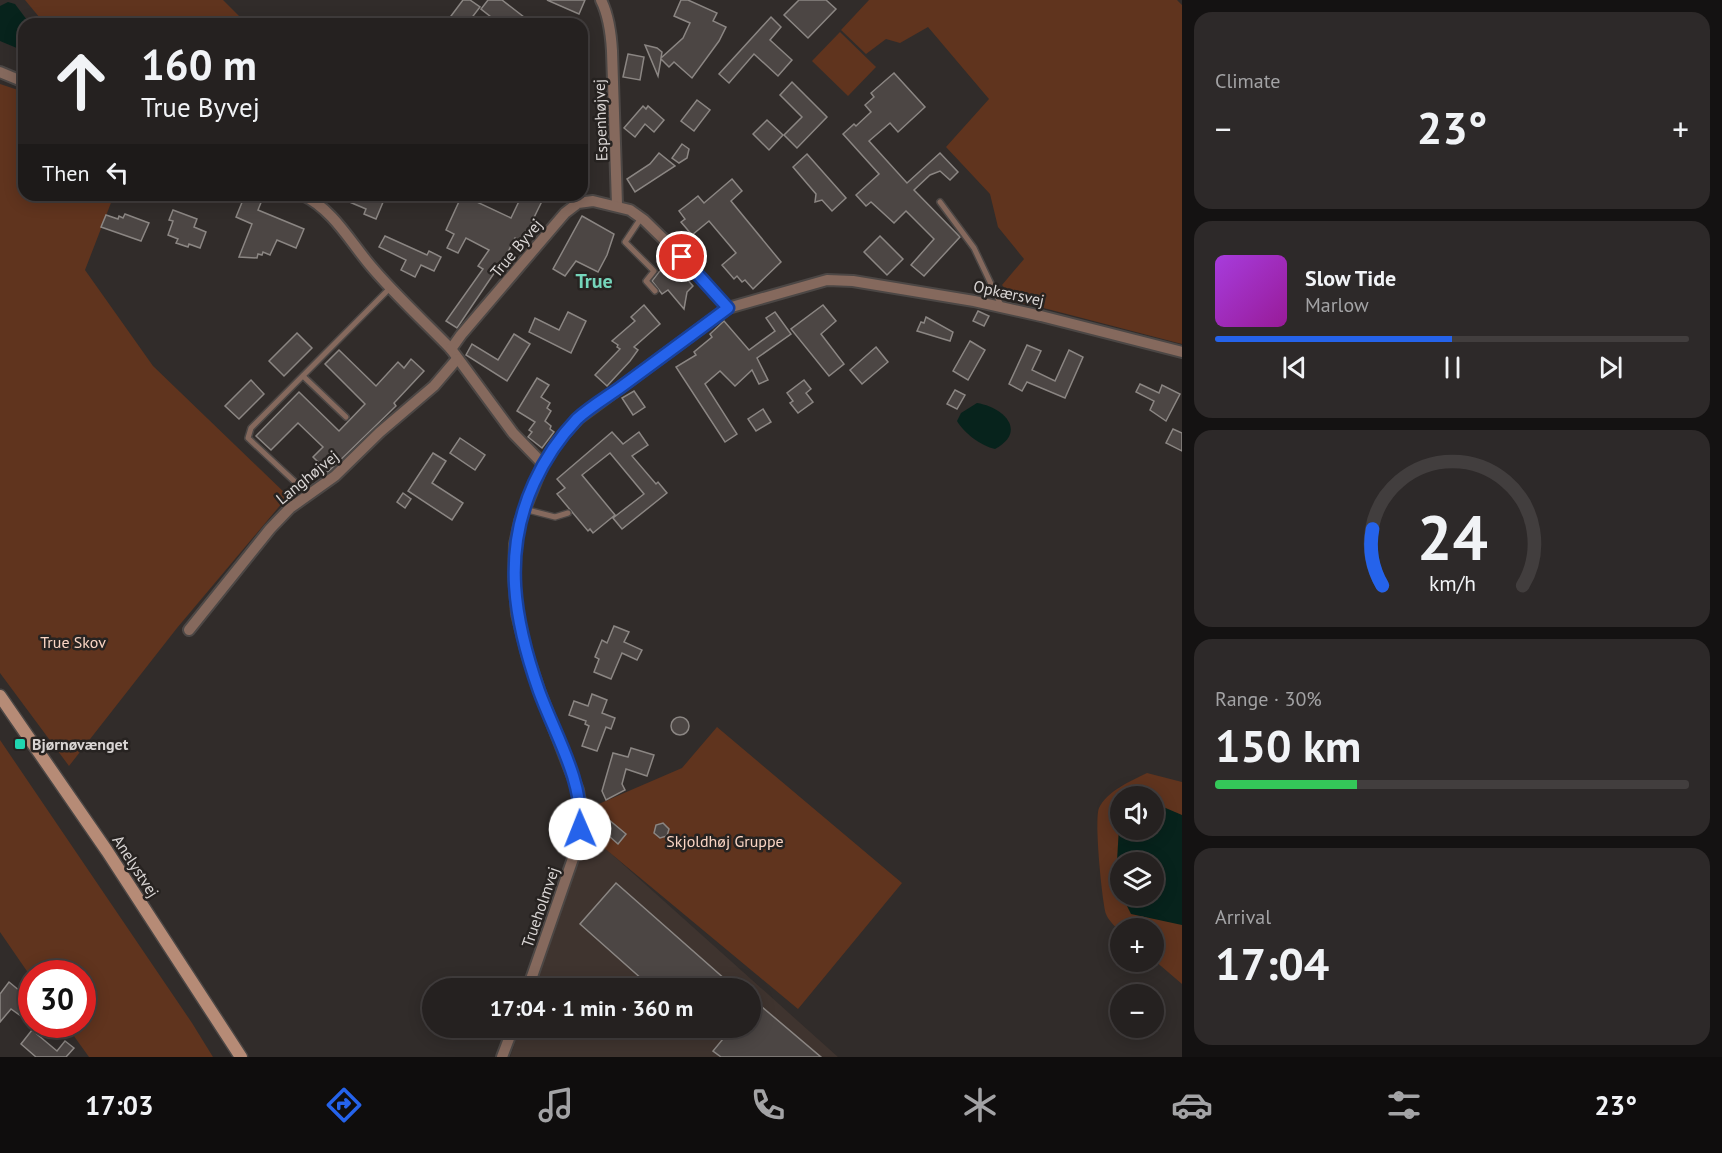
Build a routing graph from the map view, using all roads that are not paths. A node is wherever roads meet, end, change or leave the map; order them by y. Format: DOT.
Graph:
graph roads {
  1 [pos="601,0"];
  2 [pos="0,72"];
  3 [pos="18,80"];
  4 [pos="588,200"];
  5 [pos="315,201"];
  6 [pos="574,201"];
  7 [pos="940,202"];
  8 [pos="617,206"];
  9 [pos="641,218"];
  10 [pos="391,287"];
  11 [pos="655,291"];
  12 [pos="1001,307"];
  13 [pos="728,308"];
  14 [pos="1182,352"];
  15 [pos="454,354"];
  16 [pos="303,375"];
  17 [pos="346,417"];
  18 [pos="543,464"];
  19 [pos="309,495"];
  20 [pos="524,509"];
  21 [pos="568,513"];
  22 [pos="189,630"];
  23 [pos="0,696"];
  24 [pos="531,978"];
  25 [pos="509,1038"];
  26 [pos="241,1057"];
  27 [pos="502,1057"];
  1 -- 8 [label="street, Espenhøjvej"];
  2 -- 3 [label="street"];
  4 -- 8 [label="street, True Byvej"];
  5 -- 10 [label="street"];
  6 -- 15 [label="street, True Byvej"];
  7 -- 12 [label="lane"];
  8 -- 9 [label="street, True Byvej"];
  9 -- 11 [label="lane"];
  9 -- 13 [label="street, True Byvej"];
  10 -- 15 [label="street"];
  10 -- 16 [label="lane"];
  12 -- 13 [label="street, Opkærsvej"];
  12 -- 14 [label="street, Opkærsvej"];
  13 -- 18 [label="street"];
  15 -- 18 [label="street"];
  15 -- 19 [label="street, Langhøjvej"];
  16 -- 17 [label="lane"];
  16 -- 19 [label="lane"];
  18 -- 20 [label="street"];
  19 -- 22 [label="street, Langhøjvej"];
  20 -- 21 [label="lane"];
  20 -- 24 [label="street, Trueholmvej"];
  23 -- 26 [label="street, Anelystvej"];
  25 -- 27 [label="street"];
}
